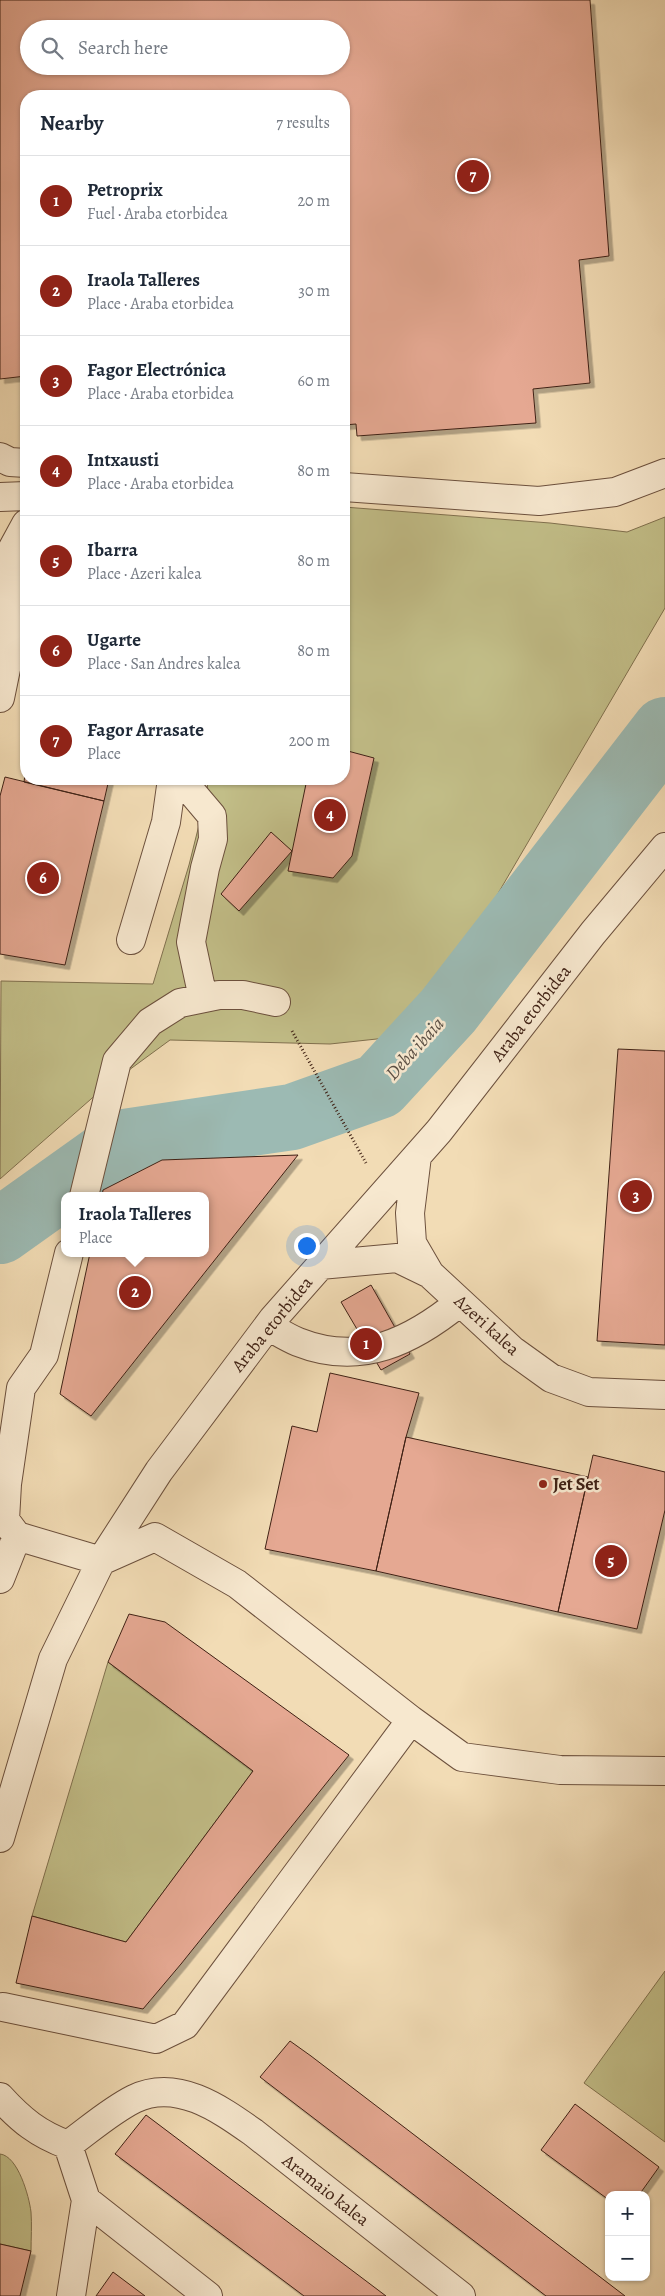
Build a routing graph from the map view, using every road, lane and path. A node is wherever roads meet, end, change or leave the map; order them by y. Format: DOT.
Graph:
graph roads {
  1 [pos="0,457"];
  2 [pos="20,463"];
  3 [pos="665,473"];
  4 [pos="350,487"];
  5 [pos="20,496"];
  6 [pos="0,497"];
  7 [pos="20,532"];
  8 [pos="4,554"];
  9 [pos="0,698"];
  10 [pos="172,785"];
  11 [pos="182,785"];
  12 [pos="665,847"];
  13 [pos="131,940"];
  14 [pos="203,998"];
  15 [pos="276,1002"];
  16 [pos="349,1134"];
  17 [pos="417,1156"];
  18 [pos="84,1192"];
  19 [pos="68,1257"];
  20 [pos="320,1265"];
  21 [pos="430,1274"];
  22 [pos="460,1302"];
  23 [pos="268,1326"];
  24 [pos="665,1395"];
  25 [pos="17,1536"];
  26 [pos="101,1561"];
  27 [pos="0,1579"];
  28 [pos="411,1720"];
  29 [pos="665,1771"];
  30 [pos="0,1838"];
  31 [pos="3,2007"];
  32 [pos="0,2097"];
  33 [pos="68,2146"];
  34 [pos="86,2200"];
  35 [pos="71,2296"];
  36 [pos="208,2296"];
  37 [pos="461,2296"];
  1 -- 2 [label="street"];
  3 -- 4 [label="street"];
  5 -- 6 [label="street"];
  7 -- 8 [label="street"];
  8 -- 9 [label="street"];
  10 -- 13 [label="street"];
  11 -- 14 [label="street"];
  12 -- 17 [label="street, Araba etorbidea"];
  14 -- 15 [label="street"];
  14 -- 18 [label="street"];
  15 -- 16 [label="path"];
  17 -- 20 [label="street, Araba etorbidea"];
  17 -- 21 [label="street, Azeri kalea"];
  19 -- 25 [label="street"];
  20 -- 21 [label="street"];
  20 -- 23 [label="street, Araba etorbidea"];
  21 -- 22 [label="street, Azeri kalea"];
  22 -- 23 [label="street"];
  22 -- 24 [label="street, Azeri kalea"];
  23 -- 26 [label="street, Araba etorbidea"];
  25 -- 26 [label="street"];
  25 -- 27 [label="street"];
  26 -- 28 [label="street"];
  26 -- 30 [label="street, Araba etorbidea"];
  28 -- 29 [label="street"];
  28 -- 31 [label="street"];
  32 -- 33 [label="street"];
  33 -- 34 [label="street"];
  33 -- 37 [label="street, Aramaio kalea"];
  34 -- 35 [label="street"];
  34 -- 36 [label="street"];
}
